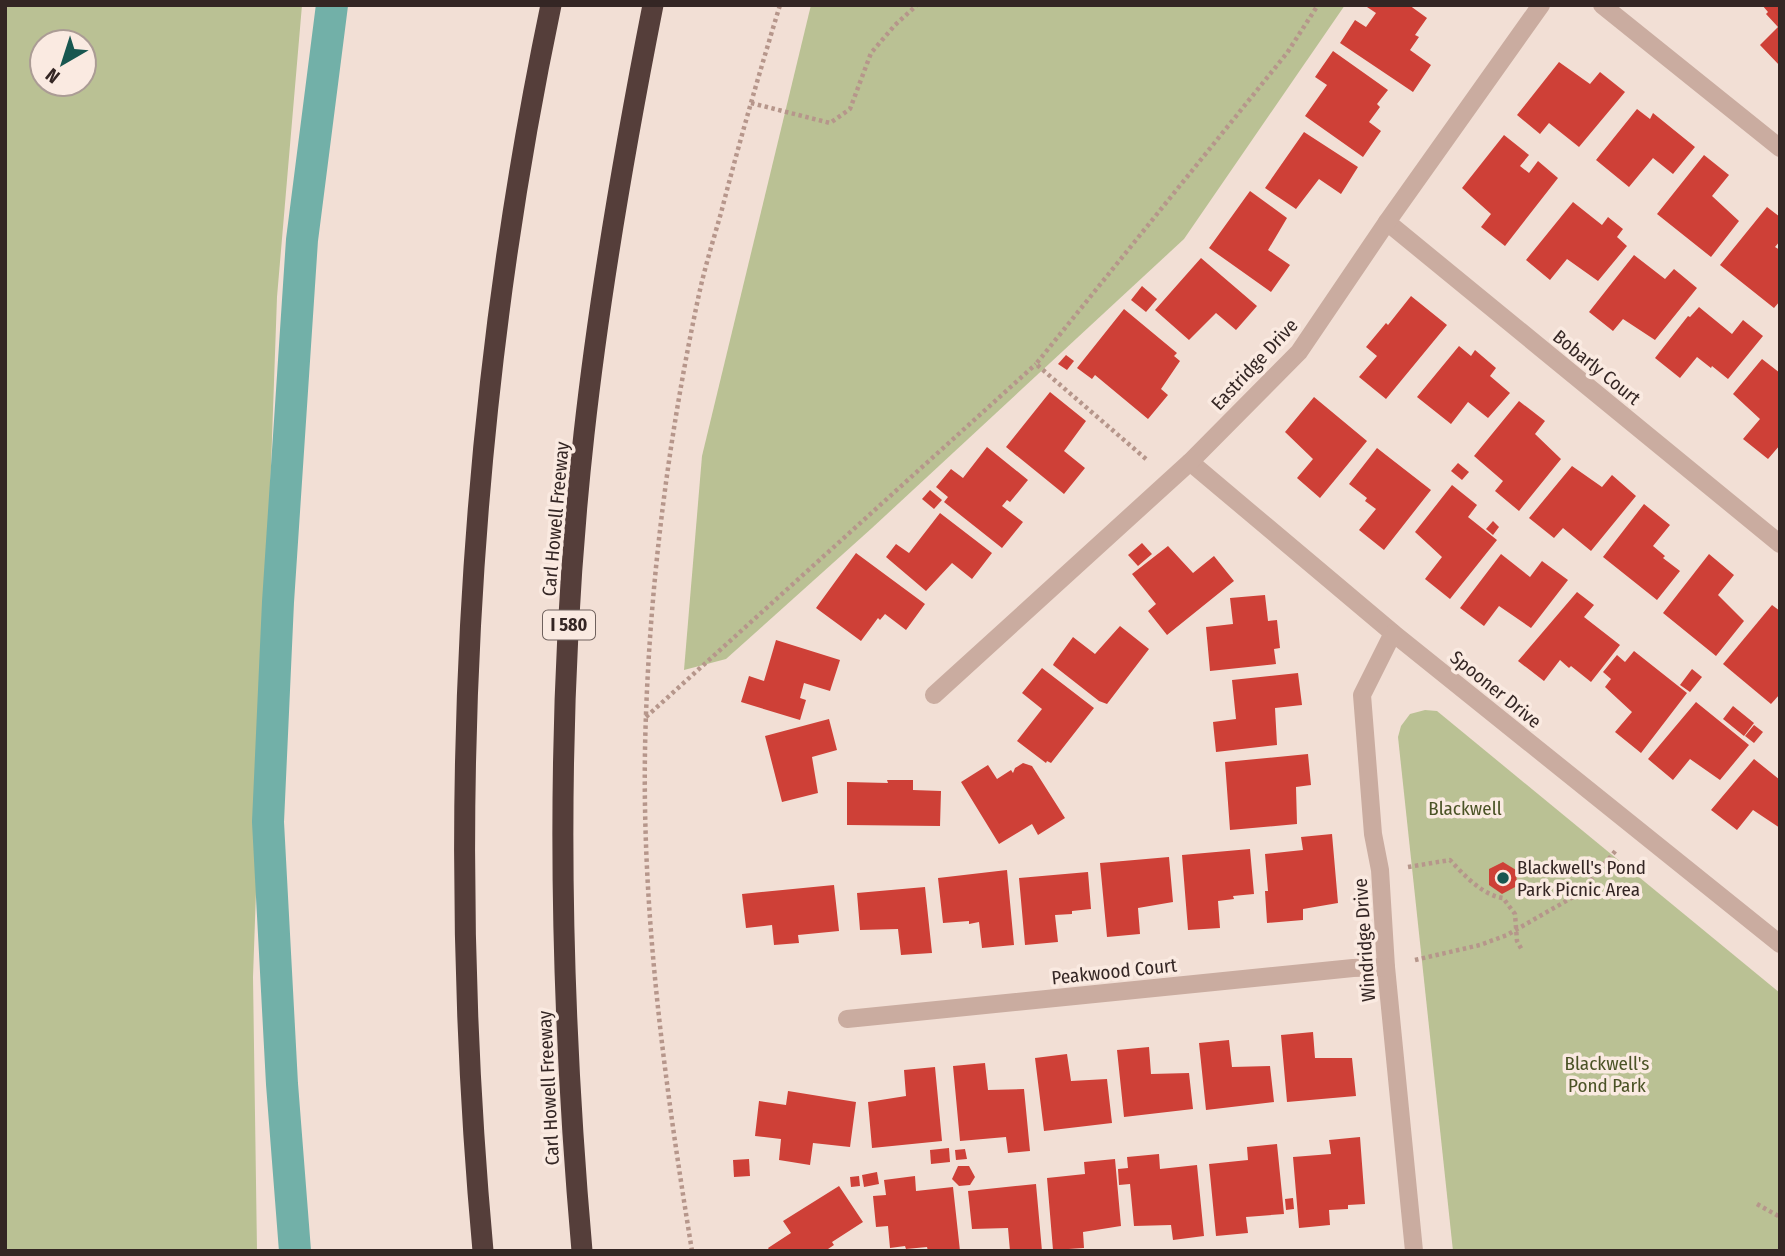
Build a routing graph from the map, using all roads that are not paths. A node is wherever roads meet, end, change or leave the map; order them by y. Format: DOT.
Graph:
graph roads {
  1 [pos="551,5"];
  2 [pos="653,5"];
  3 [pos="1541,5"];
  4 [pos="1602,5"];
  5 [pos="1780,148"];
  6 [pos="1387,222"];
  7 [pos="1190,461"];
  8 [pos="1780,544"];
  9 [pos="1393,633"];
  10 [pos="934,695"];
  11 [pos="1780,944"];
  12 [pos="1386,967"];
  13 [pos="847,1019"];
  14 [pos="483,1251"];
  15 [pos="582,1251"];
  16 [pos="1414,1251"];
  1 -- 14 [label="highway"];
  2 -- 15 [label="highway, Carl Howell Freeway / I 580"];
  3 -- 6 [label="street, Eastridge Drive"];
  4 -- 5 [label="street"];
  6 -- 7 [label="street, Eastridge Drive"];
  6 -- 8 [label="street, Bobarly Court"];
  7 -- 9 [label="street, Spooner Drive"];
  7 -- 10 [label="street, Eastridge Drive"];
  9 -- 11 [label="street, Spooner Drive"];
  9 -- 12 [label="street, Windridge Drive"];
  12 -- 13 [label="street, Peakwood Court"];
  12 -- 16 [label="street, Windridge Drive"];
}
